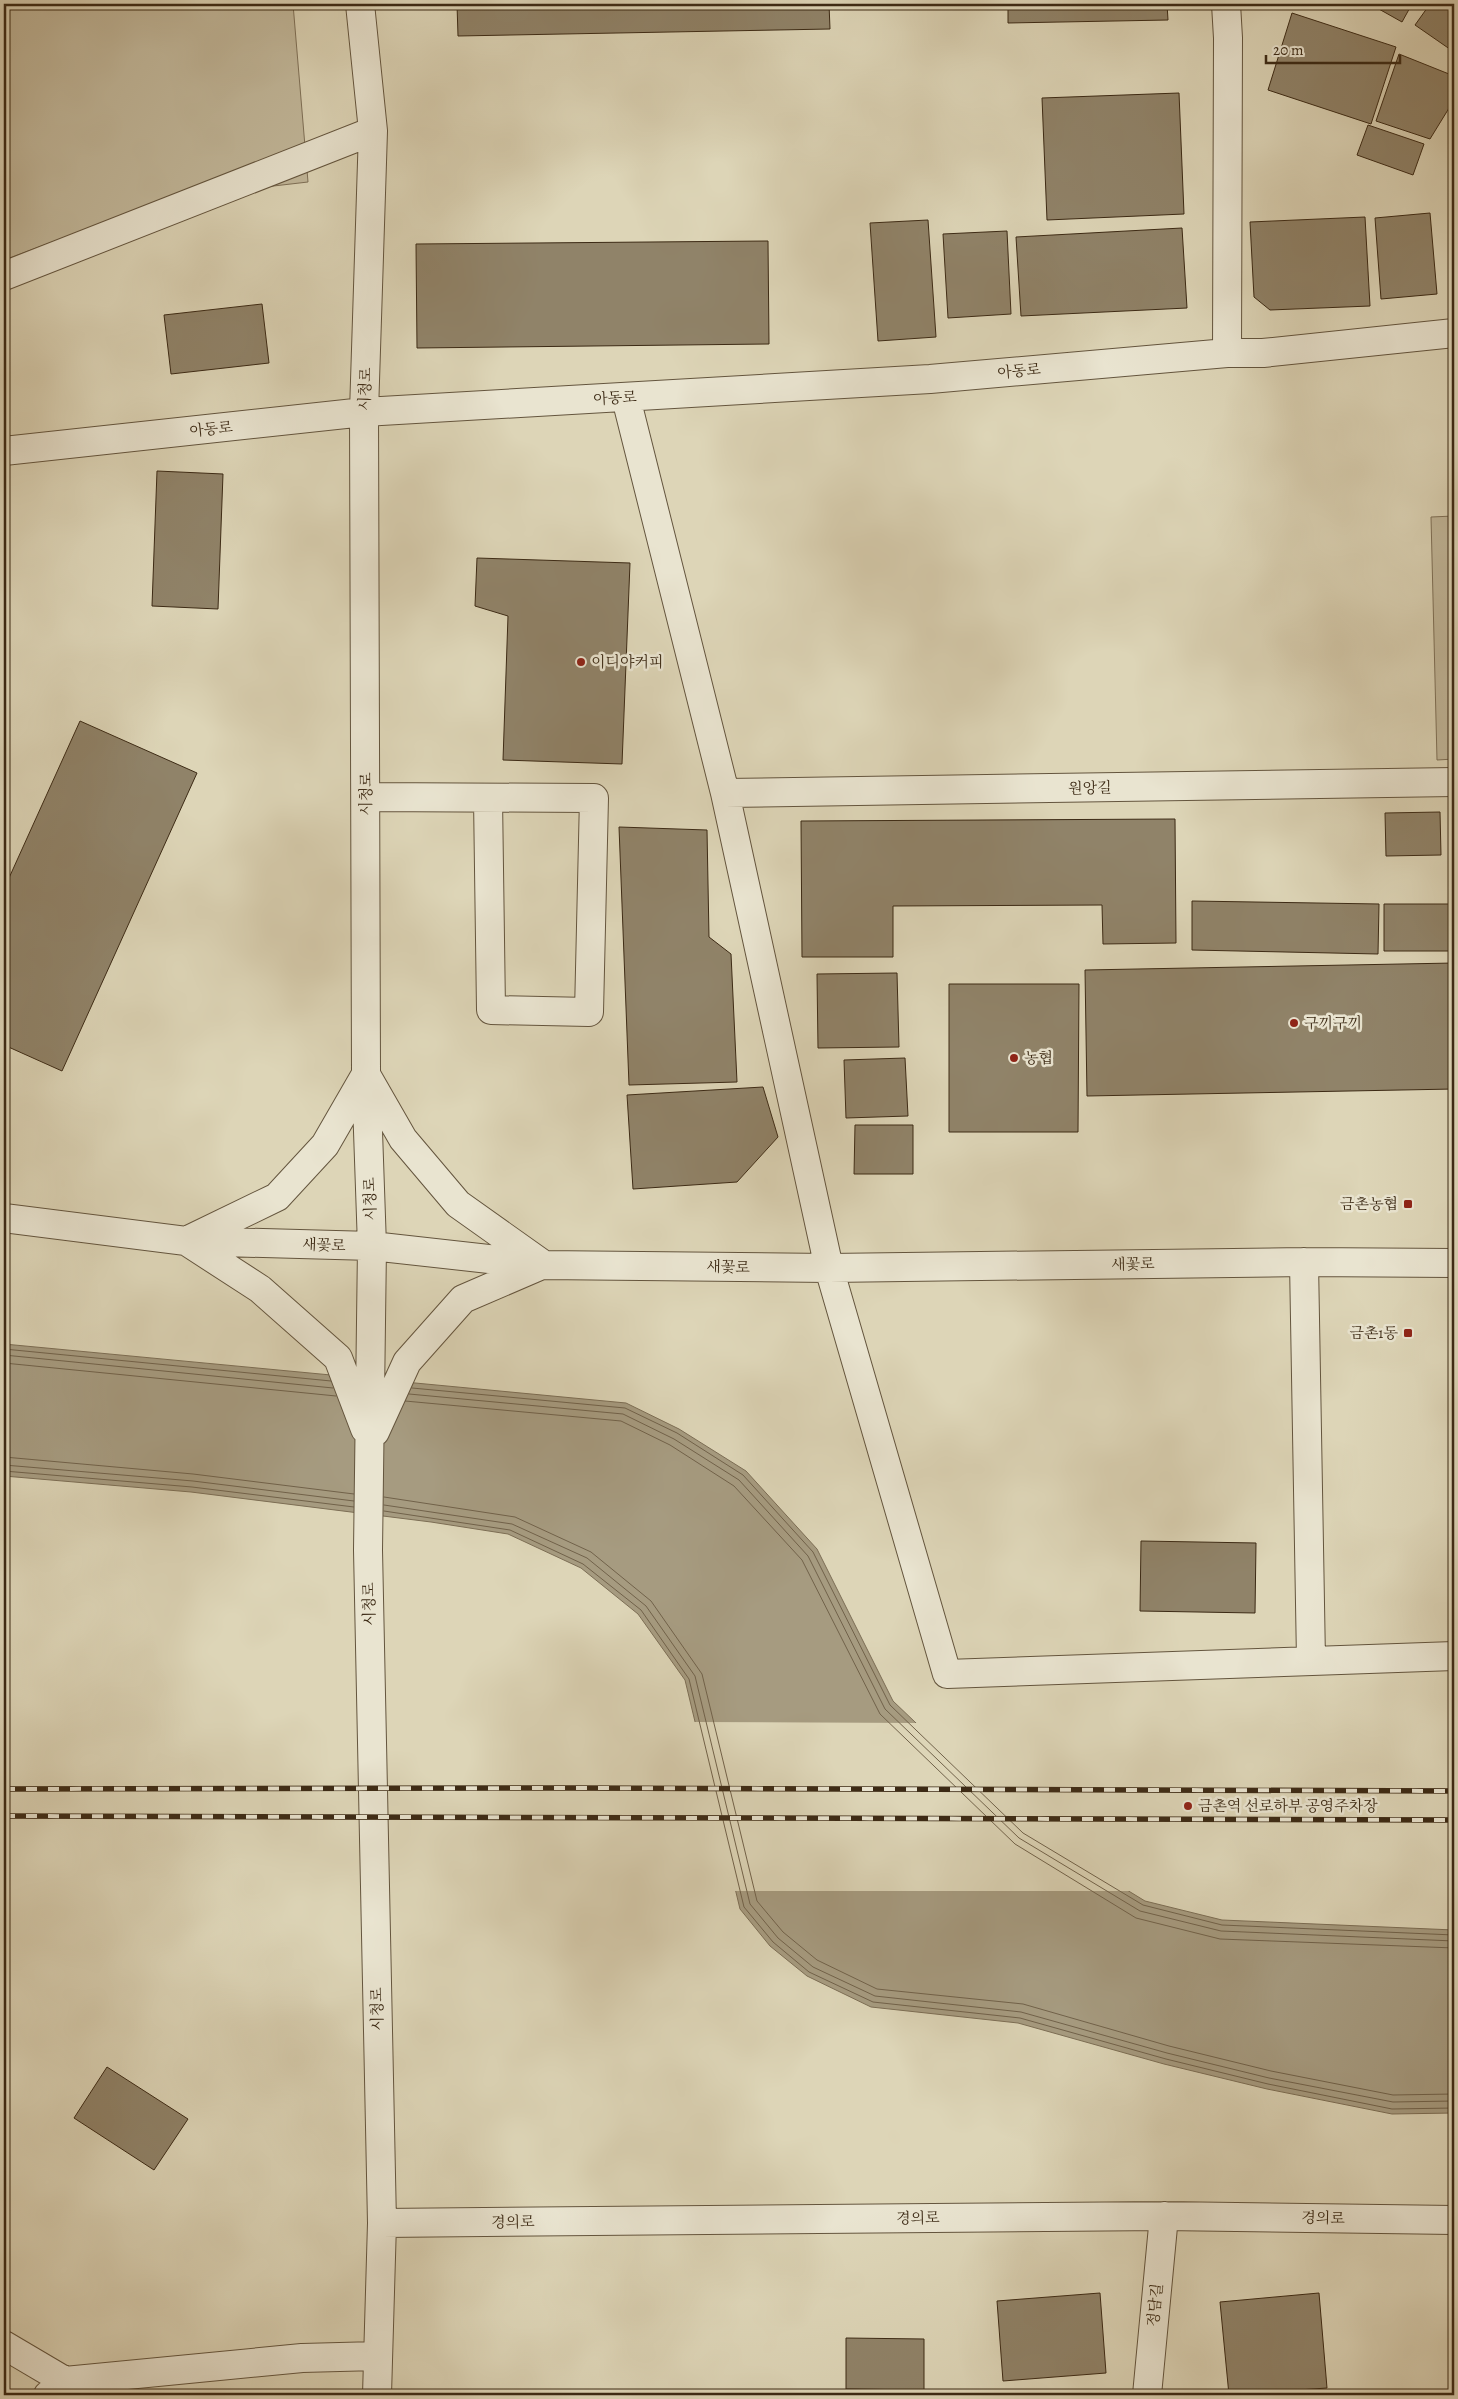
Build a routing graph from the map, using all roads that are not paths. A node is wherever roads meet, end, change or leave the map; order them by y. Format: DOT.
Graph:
graph roads {
  1 [pos="360,4"];
  2 [pos="1226,4"];
  3 [pos="373,131"];
  4 [pos="4,276"];
  5 [pos="1454,333"];
  6 [pos="1226,353"];
  7 [pos="626,398"];
  8 [pos="364,412"];
  9 [pos="4,451"];
  10 [pos="1454,782"];
  11 [pos="725,793"];
  12 [pos="366,797"];
  13 [pos="488,798"];
  14 [pos="366,1074"];
  15 [pos="4,1218"];
  16 [pos="186,1241"];
  17 [pos="372,1246"];
  18 [pos="1304,1262"];
  19 [pos="1454,1263"];
  20 [pos="543,1265"];
  21 [pos="830,1268"];
  22 [pos="370,1444"];
  23 [pos="1454,1656"];
  24 [pos="1311,1660"];
  25 [pos="1164,2216"];
  26 [pos="1454,2220"];
  27 [pos="382,2223"];
  28 [pos="4,2345"];
  29 [pos="376,2356"];
  30 [pos="57,2388"];
  31 [pos="377,2395"];
  32 [pos="1147,2395"];
  1 -- 3 [label="street, 시청로"];
  2 -- 6 [label="street"];
  3 -- 4 [label="street"];
  3 -- 8 [label="street, 시청로"];
  5 -- 6 [label="street, 아동로"];
  6 -- 7 [label="street, 아동로"];
  7 -- 8 [label="street, 아동로"];
  7 -- 11 [label="street"];
  8 -- 9 [label="street, 아동로"];
  8 -- 12 [label="street, 시청로"];
  10 -- 11 [label="street, 원앙길"];
  11 -- 21 [label="street"];
  12 -- 13 [label="street"];
  12 -- 14 [label="street, 시청로"];
  13 -- 13 [label="street"];
  14 -- 16 [label="street"];
  14 -- 17 [label="street, 시청로"];
  14 -- 20 [label="street"];
  15 -- 16 [label="street, 새꽃로"];
  16 -- 17 [label="street, 새꽃로"];
  16 -- 22 [label="street"];
  17 -- 20 [label="street, 새꽃로"];
  17 -- 22 [label="street, 시청로"];
  18 -- 19 [label="street, 새꽃로"];
  18 -- 21 [label="street, 새꽃로"];
  18 -- 24 [label="street"];
  20 -- 21 [label="street, 새꽃로"];
  20 -- 22 [label="street"];
  21 -- 24 [label="street"];
  22 -- 27 [label="street, 시청로"];
  23 -- 24 [label="street"];
  25 -- 26 [label="street, 경의로"];
  25 -- 27 [label="street, 경의로"];
  25 -- 32 [label="street, 정담길"];
  27 -- 29 [label="street, 시청로"];
  28 -- 30 [label="street"];
  29 -- 30 [label="street"];
  29 -- 31 [label="street, 시청로"];
}
